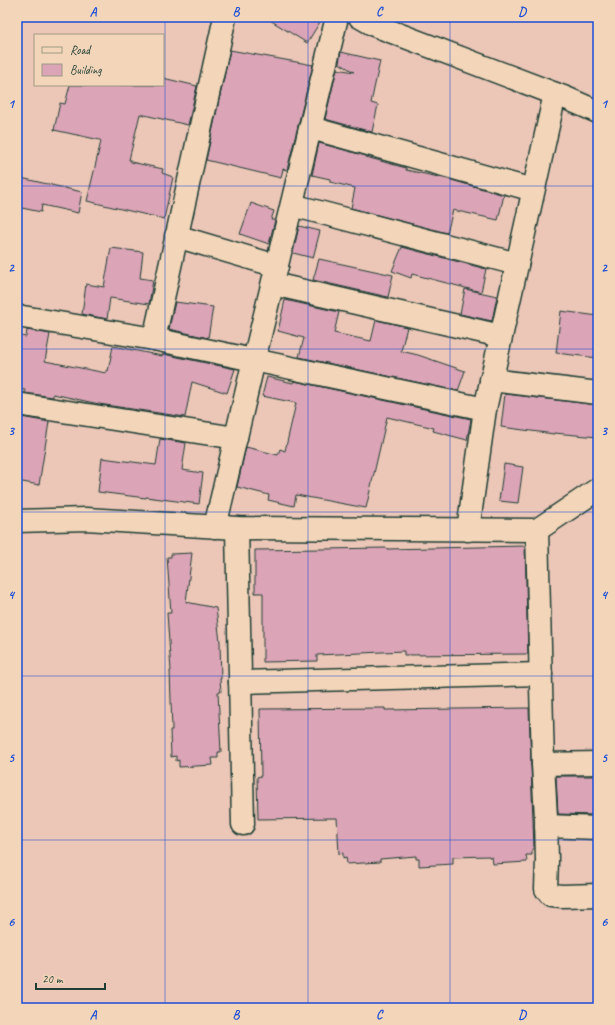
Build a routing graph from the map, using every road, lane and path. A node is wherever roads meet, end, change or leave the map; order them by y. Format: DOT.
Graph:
graph roads {
  1 [pos="225,17"];
  2 [pos="337,17"];
  3 [pos="360,17"];
  4 [pos="555,94"];
  5 [pos="598,112"];
  6 [pos="311,128"];
  7 [pos="533,190"];
  8 [pos="292,205"];
  9 [pos="176,236"];
  10 [pos="516,264"];
  11 [pos="275,275"];
  12 [pos="17,316"];
  13 [pos="501,336"];
  14 [pos="154,339"];
  15 [pos="254,360"];
  16 [pos="491,380"];
  17 [pos="598,393"];
  18 [pos="17,404"];
  19 [pos="485,409"];
  20 [pos="236,438"];
  21 [pos="598,489"];
  22 [pos="17,521"];
  23 [pos="215,527"];
  24 [pos="237,528"];
  25 [pos="468,530"];
  26 [pos="537,530"];
  27 [pos="541,674"];
  28 [pos="240,682"];
  29 [pos="598,763"];
  30 [pos="543,764"];
  31 [pos="243,824"];
  32 [pos="546,826"];
  33 [pos="598,828"];
  34 [pos="598,895"];
  1 -- 9 [label="street"];
  2 -- 6 [label="street"];
  3 -- 4 [label="street"];
  4 -- 5 [label="street"];
  4 -- 7 [label="street"];
  6 -- 7 [label="street"];
  6 -- 8 [label="street"];
  7 -- 10 [label="street"];
  8 -- 10 [label="street"];
  8 -- 11 [label="street"];
  9 -- 11 [label="street"];
  9 -- 14 [label="street"];
  10 -- 13 [label="street"];
  11 -- 13 [label="street"];
  11 -- 15 [label="street"];
  12 -- 14 [label="street"];
  13 -- 16 [label="street"];
  14 -- 15 [label="street"];
  15 -- 19 [label="street"];
  15 -- 20 [label="street"];
  16 -- 17 [label="street"];
  16 -- 19 [label="street"];
  18 -- 20 [label="street"];
  19 -- 25 [label="street"];
  20 -- 23 [label="street"];
  21 -- 26 [label="street"];
  22 -- 23 [label="street"];
  23 -- 24 [label="street"];
  24 -- 25 [label="street"];
  24 -- 28 [label="street"];
  25 -- 26 [label="street"];
  26 -- 27 [label="street"];
  27 -- 28 [label="street"];
  27 -- 30 [label="street"];
  28 -- 31 [label="street"];
  29 -- 30 [label="street"];
  30 -- 32 [label="street"];
  32 -- 33 [label="street"];
  32 -- 34 [label="street"];
}
